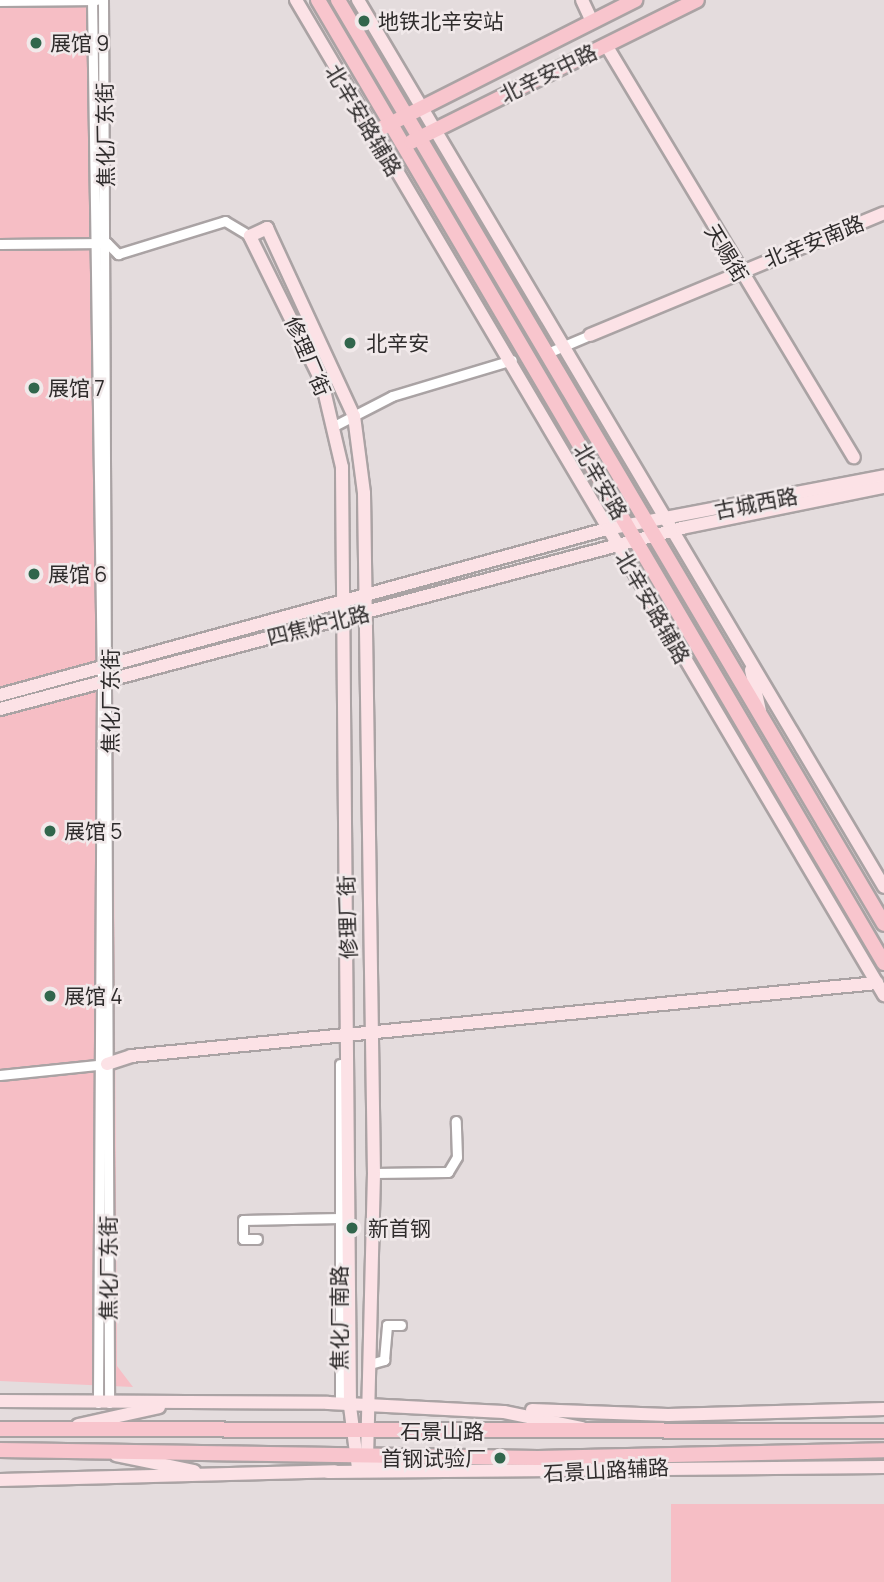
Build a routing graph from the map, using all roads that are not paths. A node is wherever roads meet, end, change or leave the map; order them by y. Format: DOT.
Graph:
graph roads {
  1 [pos="92,0"];
  2 [pos="103,0"];
  3 [pos="296,0"];
  4 [pos="317,0"];
  5 [pos="338,0"];
  6 [pos="358,0"];
  7 [pos="582,0"];
  8 [pos="635,0"];
  9 [pos="697,0"];
  10 [pos="0,1"];
  11 [pos="592,20"];
  12 [pos="606,45"];
  13 [pos="420,105"];
  14 [pos="405,114"];
  15 [pos="386,124"];
  16 [pos="434,129"];
  17 [pos="373,133"];
  18 [pos="417,138"];
  19 [pos="401,148"];
  20 [pos="884,213"];
  21 [pos="250,236"];
  22 [pos="96,243"];
  23 [pos="107,243"];
  24 [pos="0,244"];
  25 [pos="738,272"];
  26 [pos="499,306"];
  27 [pos="590,335"];
  28 [pos="566,345"];
  29 [pos="543,355"];
  30 [pos="512,360"];
  31 [pos="354,416"];
  32 [pos="334,426"];
  33 [pos="854,457"];
  34 [pos="884,477"];
  35 [pos="884,487"];
  36 [pos="647,523"];
  37 [pos="669,525"];
  38 [pos="626,526"];
  39 [pos="607,529"];
  40 [pos="657,536"];
  41 [pos="636,542"];
  42 [pos="618,548"];
  43 [pos="365,595"];
  44 [pos="344,601"];
  45 [pos="365,612"];
  46 [pos="343,618"];
  47 [pos="749,660"];
  48 [pos="106,667"];
  49 [pos="106,681"];
  50 [pos="0,695"];
  51 [pos="0,709"];
  52 [pos="760,711"];
  53 [pos="800,746"];
  54 [pos="785,753"];
  55 [pos="765,754"];
  56 [pos="785,819"];
  57 [pos="884,887"];
  58 [pos="884,924"];
  59 [pos="884,963"];
  60 [pos="877,983"];
  61 [pos="884,995"];
  62 [pos="370,1031"];
  63 [pos="351,1034"];
  64 [pos="340,1063"];
  65 [pos="104,1064"];
  66 [pos="0,1075"];
  67 [pos="456,1121"];
  68 [pos="374,1173"];
  69 [pos="340,1218"];
  70 [pos="257,1239"];
  71 [pos="401,1325"];
  72 [pos="370,1364"];
  73 [pos="0,1401"];
  74 [pos="226,1402"];
  75 [pos="104,1403"];
  76 [pos="345,1405"];
  77 [pos="373,1408"];
  78 [pos="884,1409"];
  79 [pos="504,1412"];
  80 [pos="787,1414"];
  81 [pos="0,1429"];
  82 [pos="61,1429"];
  83 [pos="352,1431"];
  84 [pos="590,1431"];
  85 [pos="884,1431"];
  86 [pos="373,1432"];
  87 [pos="848,1433"];
  88 [pos="0,1450"];
  89 [pos="884,1450"];
  90 [pos="102,1451"];
  91 [pos="362,1451"];
  92 [pos="452,1457"];
  93 [pos="363,1467"];
  94 [pos="884,1467"];
  95 [pos="328,1472"];
  96 [pos="209,1474"];
  97 [pos="0,1480"];
  1 -- 2 [label="street"];
  1 -- 10 [label="street"];
  1 -- 22 [label="street, 焦化厂东街"];
  2 -- 23 [label="street, 焦化厂东街"];
  3 -- 17 [label="street, 北辛安路辅路"];
  4 -- 15 [label="main road, 北辛安路"];
  5 -- 14 [label="main road, 北辛安路"];
  6 -- 13 [label="street"];
  7 -- 11 [label="street"];
  8 -- 11 [label="main road, 北辛安中路"];
  9 -- 12 [label="main road, 北辛安中路"];
  11 -- 13 [label="main road, 北辛安中路"];
  12 -- 16 [label="main road, 北辛安中路"];
  12 -- 25 [label="street, 天赐街"];
  13 -- 14 [label="main road, 北辛安中路"];
  13 -- 16 [label="street"];
  14 -- 15 [label="main road, 北辛安中路"];
  14 -- 18 [label="main road, 北辛安路"];
  15 -- 17 [label="main road, 北辛安中路"];
  15 -- 19 [label="main road, 北辛安路"];
  16 -- 18 [label="main road, 北辛安中路"];
  16 -- 28 [label="street"];
  17 -- 30 [label="street, 北辛安路辅路"];
  18 -- 19 [label="main road, 北辛安中路"];
  18 -- 29 [label="main road, 北辛安路"];
  19 -- 26 [label="main road, 北辛安路"];
  20 -- 25 [label="street, 北辛安南路"];
  21 -- 23 [label="street"];
  21 -- 31 [label="street, 修理厂街"];
  21 -- 32 [label="street, 修理厂街"];
  22 -- 23 [label="street"];
  22 -- 24 [label="street"];
  22 -- 48 [label="street, 焦化厂东街"];
  23 -- 48 [label="street, 焦化厂东街"];
  25 -- 27 [label="street, 北辛安南路"];
  25 -- 33 [label="street, 天赐街"];
  26 -- 30 [label="street"];
  26 -- 38 [label="main road, 北辛安路"];
  27 -- 28 [label="street"];
  28 -- 29 [label="street"];
  28 -- 37 [label="street"];
  29 -- 36 [label="main road, 北辛安路"];
  30 -- 31 [label="street"];
  30 -- 39 [label="street, 北辛安路辅路"];
  31 -- 32 [label="street"];
  31 -- 43 [label="street, 修理厂街"];
  32 -- 44 [label="street, 修理厂街"];
  34 -- 37 [label="street, 古城西路"];
  35 -- 37 [label="street, 古城西路"];
  36 -- 37 [label="street, 古城西路"];
  36 -- 38 [label="street, 古城西路"];
  36 -- 40 [label="main road, 北辛安路"];
  37 -- 40 [label="street, 古城西路"];
  37 -- 47 [label="street"];
  38 -- 39 [label="street, 四焦炉北路"];
  38 -- 41 [label="main road, 北辛安路"];
  39 -- 42 [label="street, 北辛安路辅路"];
  39 -- 43 [label="street, 四焦炉北路"];
  40 -- 41 [label="street, 古城西路"];
  40 -- 52 [label="main road, 北辛安路"];
  41 -- 42 [label="street, 四焦炉北路"];
  41 -- 55 [label="main road, 北辛安路"];
  42 -- 45 [label="street, 四焦炉北路"];
  42 -- 56 [label="street, 北辛安路辅路"];
  43 -- 44 [label="street, 四焦炉北路"];
  43 -- 45 [label="street, 修理厂街"];
  44 -- 46 [label="street, 修理厂街"];
  44 -- 48 [label="street, 四焦炉北路"];
  45 -- 46 [label="street, 四焦炉北路"];
  45 -- 62 [label="street, 修理厂街"];
  46 -- 49 [label="street, 四焦炉北路"];
  46 -- 63 [label="street, 修理厂街"];
  47 -- 52 [label="street"];
  47 -- 53 [label="street"];
  48 -- 49 [label="street, 焦化厂东街"];
  48 -- 50 [label="street, 四焦炉北路"];
  49 -- 51 [label="street, 四焦炉北路"];
  49 -- 65 [label="street, 焦化厂东街"];
  52 -- 54 [label="main road, 北辛安路"];
  53 -- 54 [label="street"];
  53 -- 57 [label="street"];
  54 -- 58 [label="main road, 北辛安路"];
  55 -- 56 [label="street"];
  55 -- 59 [label="main road, 北辛安路"];
  56 -- 60 [label="street, 北辛安路辅路"];
  60 -- 61 [label="street, 北辛安路辅路"];
  60 -- 62 [label="street"];
  62 -- 63 [label="street"];
  62 -- 68 [label="street, 修理厂街"];
  63 -- 65 [label="street"];
  63 -- 76 [label="street, 修理厂街"];
  64 -- 69 [label="street, 焦化厂南路"];
  65 -- 66 [label="street"];
  65 -- 75 [label="street, 焦化厂东街"];
  67 -- 68 [label="street"];
  68 -- 72 [label="street, 修理厂街"];
  69 -- 70 [label="street"];
  69 -- 76 [label="street, 焦化厂南路"];
  71 -- 72 [label="street"];
  72 -- 77 [label="street, 修理厂街"];
  73 -- 75 [label="street"];
  74 -- 75 [label="street"];
  74 -- 76 [label="street"];
  74 -- 82 [label="street"];
  76 -- 77 [label="street"];
  76 -- 83 [label="street, 修理厂街"];
  77 -- 79 [label="street"];
  77 -- 86 [label="street, 修理厂街"];
  78 -- 80 [label="street"];
  79 -- 80 [label="street"];
  79 -- 84 [label="street"];
  80 -- 87 [label="street"];
  81 -- 82 [label="main road, 石景山路"];
  82 -- 83 [label="main road, 石景山路"];
  83 -- 86 [label="main road, 石景山路"];
  83 -- 91 [label="street, 修理厂街"];
  84 -- 86 [label="main road, 石景山路"];
  84 -- 87 [label="main road, 石景山路"];
  85 -- 87 [label="main road, 石景山路"];
  86 -- 91 [label="street, 修理厂街"];
  88 -- 90 [label="main road, 石景山路"];
  89 -- 92 [label="main road, 石景山路"];
  90 -- 91 [label="main road, 石景山路"];
  90 -- 96 [label="street"];
  91 -- 92 [label="main road, 石景山路"];
  91 -- 93 [label="street, 修理厂街"];
  92 -- 93 [label="street, 石景山路"];
  93 -- 95 [label="street, 石景山路"];
  94 -- 95 [label="street, 石景山路辅路"];
  95 -- 96 [label="street, 石景山路"];
  96 -- 97 [label="street, 石景山路"];
}
